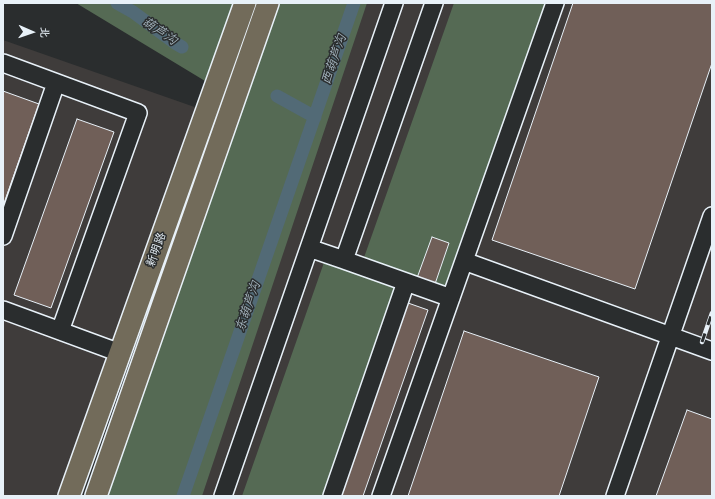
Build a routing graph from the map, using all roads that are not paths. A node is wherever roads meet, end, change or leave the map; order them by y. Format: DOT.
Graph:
graph roads {
  1 [pos="245,3"];
  2 [pos="268,3"];
  3 [pos="394,3"];
  4 [pos="434,3"];
  5 [pos="555,3"];
  6 [pos="3,63"];
  7 [pos="56,83"];
  8 [pos="712,216"];
  9 [pos="3,236"];
  10 [pos="309,248"];
  11 [pos="344,260"];
  12 [pos="464,261"];
  13 [pos="406,282"];
  14 [pos="451,298"];
  15 [pos="3,310"];
  16 [pos="60,331"];
  17 [pos="670,337"];
  18 [pos="712,351"];
  19 [pos="120,353"];
  20 [pos="69,496"];
  21 [pos="96,496"];
  22 [pos="223,496"];
  23 [pos="332,496"];
  24 [pos="381,496"];
  25 [pos="615,496"];
  1 -- 19 [label="main road, 新明路"];
  2 -- 21 [label="main road, 新明路"];
  3 -- 10 [label="lane"];
  4 -- 11 [label="lane"];
  5 -- 12 [label="lane"];
  6 -- 7 [label="lane"];
  7 -- 9 [label="lane"];
  7 -- 16 [label="lane"];
  8 -- 17 [label="lane"];
  10 -- 11 [label="lane"];
  10 -- 22 [label="lane"];
  11 -- 13 [label="lane"];
  12 -- 14 [label="lane"];
  12 -- 17 [label="lane"];
  13 -- 14 [label="lane"];
  13 -- 23 [label="lane"];
  14 -- 24 [label="lane"];
  15 -- 16 [label="lane"];
  16 -- 19 [label="lane"];
  17 -- 18 [label="lane"];
  17 -- 25 [label="lane"];
  19 -- 20 [label="main road, 新明路"];
}
